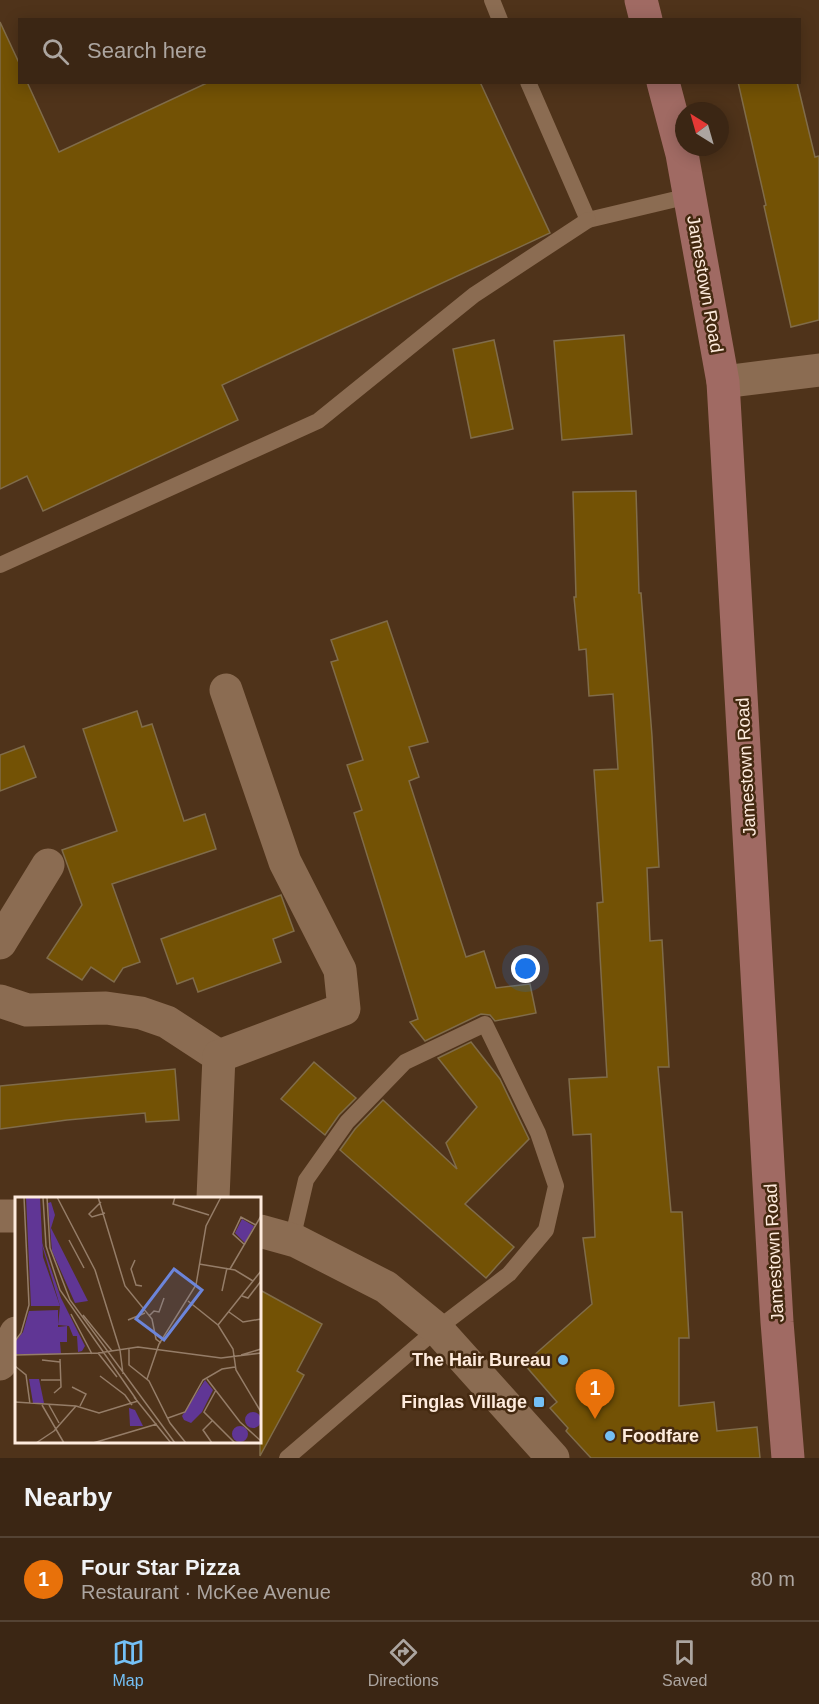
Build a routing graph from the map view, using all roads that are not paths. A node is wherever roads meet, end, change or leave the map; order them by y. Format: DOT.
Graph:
graph roads {
  1 [pos="492,0"];
  2 [pos="641,0"];
  3 [pos="499,18"];
  4 [pos="646,18"];
  5 [pos="529,84"];
  6 [pos="664,84"];
  7 [pos="689,196"];
  8 [pos="588,220"];
  9 [pos="819,370"];
  10 [pos="723,382"];
  11 [pos="0,565"];
  12 [pos="226,690"];
  13 [pos="48,865"];
  14 [pos="0,943"];
  15 [pos="0,1001"];
  16 [pos="219,1056"];
  17 [pos="213,1197"];
  18 [pos="261,1231"];
  19 [pos="292,1240"];
  20 [pos="437,1329"];
  21 [pos="15,1335"];
  22 [pos="0,1364"];
  23 [pos="287,1458"];
  24 [pos="553,1458"];
  25 [pos="788,1458"];
  1 -- 3 [label="lane"];
  2 -- 4 [label="street"];
  5 -- 8 [label="lane"];
  6 -- 7 [label="street, Jamestown Road"];
  7 -- 8 [label="lane"];
  7 -- 10 [label="street, Jamestown Road"];
  8 -- 11 [label="lane"];
  9 -- 10 [label="street"];
  10 -- 25 [label="street, Jamestown Road"];
  12 -- 16 [label="street"];
  13 -- 14 [label="street"];
  15 -- 16 [label="street"];
  16 -- 17 [label="street"];
  18 -- 19 [label="street"];
  19 -- 20 [label="street"];
  19 -- 20 [label="lane"];
  20 -- 23 [label="lane"];
  20 -- 24 [label="street"];
  21 -- 22 [label="street"];
}
